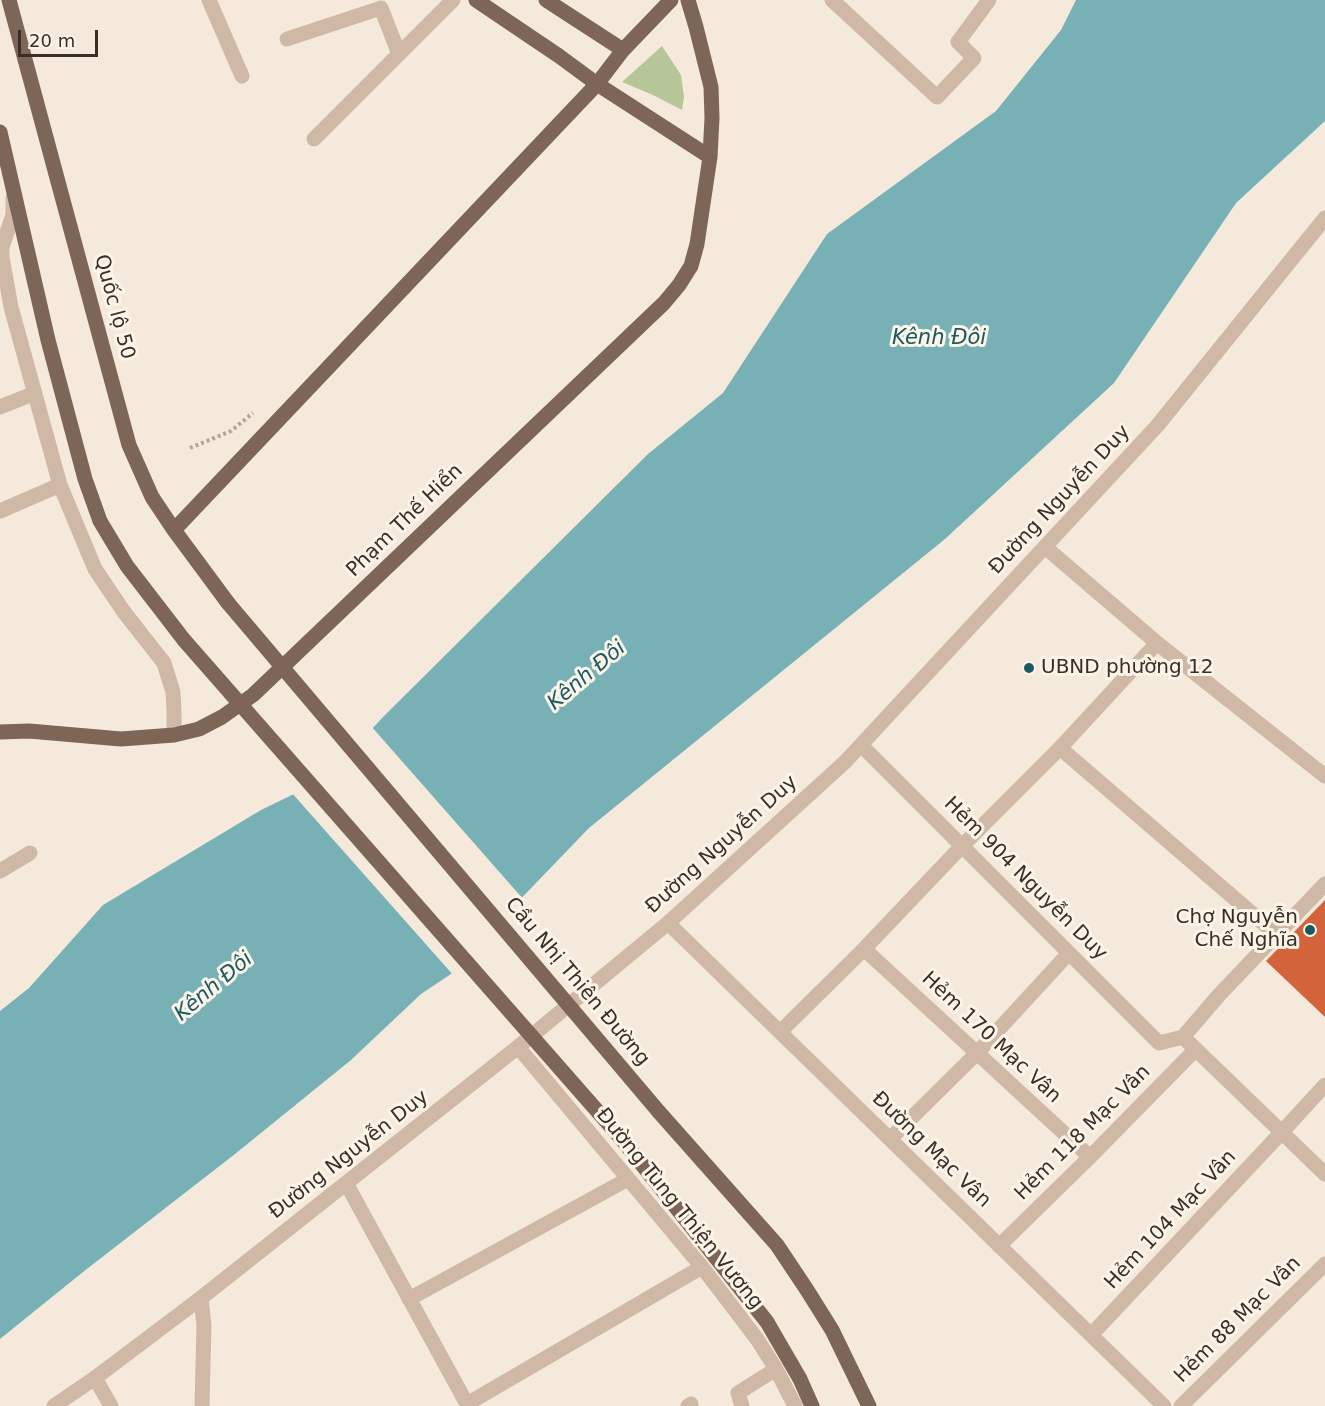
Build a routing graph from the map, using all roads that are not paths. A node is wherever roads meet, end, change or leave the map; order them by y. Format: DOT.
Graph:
graph roads {
  1 [pos="9,0"];
  2 [pos="209,0"];
  3 [pos="453,0"];
  4 [pos="476,0"];
  5 [pos="546,0"];
  6 [pos="671,0"];
  7 [pos="688,0"];
  8 [pos="832,0"];
  9 [pos="986,1"];
  10 [pos="287,39"];
  11 [pos="623,50"];
  12 [pos="399,54"];
  13 [pos="242,76"];
  14 [pos="597,84"];
  15 [pos="314,139"];
  16 [pos="1,140"];
  17 [pos="710,157"];
  18 [pos="13,191"];
  19 [pos="1325,218"];
  20 [pos="6,309"];
  21 [pos="35,393"];
  22 [pos="0,407"];
  23 [pos="60,485"];
  24 [pos="0,511"];
  25 [pos="174,531"];
  26 [pos="1045,547"];
  27 [pos="228,603"];
  28 [pos="1157,643"];
  29 [pos="0,732"];
  30 [pos="174,735"];
  31 [pos="861,745"];
  32 [pos="1060,748"];
  33 [pos="1325,776"];
  34 [pos="962,846"];
  35 [pos="30,853"];
  36 [pos="0,871"];
  37 [pos="1325,884"];
  38 [pos="668,923"];
  39 [pos="1276,935"];
  40 [pos="864,949"];
  41 [pos="1070,953"];
  42 [pos="780,1032"];
  43 [pos="1183,1036"];
  44 [pos="518,1047"];
  45 [pos="1196,1049"];
  46 [pos="977,1053"];
  47 [pos="1325,1085"];
  48 [pos="1281,1133"];
  49 [pos="890,1139"];
  50 [pos="1090,1157"];
  51 [pos="1325,1174"];
  52 [pos="628,1179"];
  53 [pos="346,1184"];
  54 [pos="999,1246"];
  55 [pos="1325,1264"];
  56 [pos="702,1267"];
  57 [pos="201,1298"];
  58 [pos="409,1299"];
  59 [pos="1091,1335"];
  60 [pos="776,1369"];
  61 [pos="95,1378"];
  62 [pos="467,1405"];
  63 [pos="54,1406"];
  64 [pos="111,1406"];
  65 [pos="202,1406"];
  66 [pos="742,1406"];
  67 [pos="795,1406"];
  68 [pos="812,1406"];
  69 [pos="869,1406"];
  70 [pos="1164,1406"];
  71 [pos="1181,1406"];
  1 -- 25 [label="main road, Quốc lộ 50"];
  2 -- 13 [label="street"];
  3 -- 12 [label="street"];
  4 -- 14 [label="main road"];
  5 -- 11 [label="main road"];
  6 -- 11 [label="main road"];
  7 -- 17 [label="main road, Phạm Thế Hiển"];
  8 -- 9 [label="street"];
  10 -- 12 [label="street"];
  11 -- 14 [label="main road"];
  12 -- 15 [label="street"];
  14 -- 17 [label="main road"];
  14 -- 25 [label="main road"];
  16 -- 18 [label="main road"];
  17 -- 30 [label="main road, Phạm Thế Hiển"];
  18 -- 20 [label="street"];
  18 -- 68 [label="main road, bridge"];
  19 -- 26 [label="street, Đường Nguyễn Duy"];
  20 -- 21 [label="street"];
  21 -- 22 [label="street"];
  21 -- 23 [label="street"];
  23 -- 24 [label="street"];
  23 -- 30 [label="street"];
  25 -- 27 [label="main road, Quốc lộ 50"];
  26 -- 28 [label="street"];
  26 -- 31 [label="street, Đường Nguyễn Duy"];
  27 -- 69 [label="main road, Cầu Nhị Thiên Đường, bridge"];
  28 -- 32 [label="street"];
  28 -- 33 [label="street"];
  29 -- 30 [label="main road, Phạm Thế Hiển"];
  31 -- 34 [label="street, Hẻm 904 Nguyễn Duy"];
  31 -- 38 [label="street, Đường Nguyễn Duy"];
  32 -- 34 [label="street"];
  32 -- 39 [label="street"];
  34 -- 40 [label="street"];
  34 -- 41 [label="street, Hẻm 904 Nguyễn Duy"];
  35 -- 36 [label="street"];
  37 -- 39 [label="street"];
  38 -- 42 [label="street, Đường Mạc Vân"];
  38 -- 44 [label="street, Đường Nguyễn Duy"];
  39 -- 43 [label="street"];
  40 -- 42 [label="street"];
  40 -- 46 [label="street, Hẻm 170 Mạc Vân"];
  41 -- 43 [label="street, Hẻm 904 Nguyễn Duy"];
  41 -- 46 [label="street"];
  42 -- 49 [label="street, Đường Mạc Vân"];
  43 -- 45 [label="street"];
  44 -- 52 [label="street, Đường Tùng Thiện Vương"];
  44 -- 53 [label="street, Đường Nguyễn Duy"];
  45 -- 48 [label="street"];
  45 -- 50 [label="street, Hẻm 118 Mạc Vân"];
  46 -- 49 [label="street"];
  46 -- 50 [label="street, Hẻm 170 Mạc Vân"];
  47 -- 48 [label="street, Hẻm 104 Mạc Vân"];
  48 -- 51 [label="street"];
  48 -- 59 [label="street, Hẻm 104 Mạc Vân"];
  49 -- 54 [label="street, Đường Mạc Vân"];
  50 -- 54 [label="street, Hẻm 118 Mạc Vân"];
  52 -- 56 [label="street, Đường Tùng Thiện Vương"];
  52 -- 58 [label="street"];
  53 -- 57 [label="street, Đường Nguyễn Duy"];
  53 -- 58 [label="street"];
  54 -- 59 [label="street, Đường Mạc Vân"];
  55 -- 71 [label="street, Hẻm 88 Mạc Vân"];
  56 -- 60 [label="street, Đường Tùng Thiện Vương"];
  56 -- 62 [label="street"];
  57 -- 61 [label="street, Đường Nguyễn Duy"];
  57 -- 65 [label="street"];
  58 -- 62 [label="street"];
  59 -- 70 [label="street, Đường Mạc Vân"];
  60 -- 66 [label="street"];
  60 -- 67 [label="street, Đường Tùng Thiện Vương"];
  61 -- 63 [label="street, Đường Nguyễn Duy"];
  61 -- 64 [label="street"];
}
